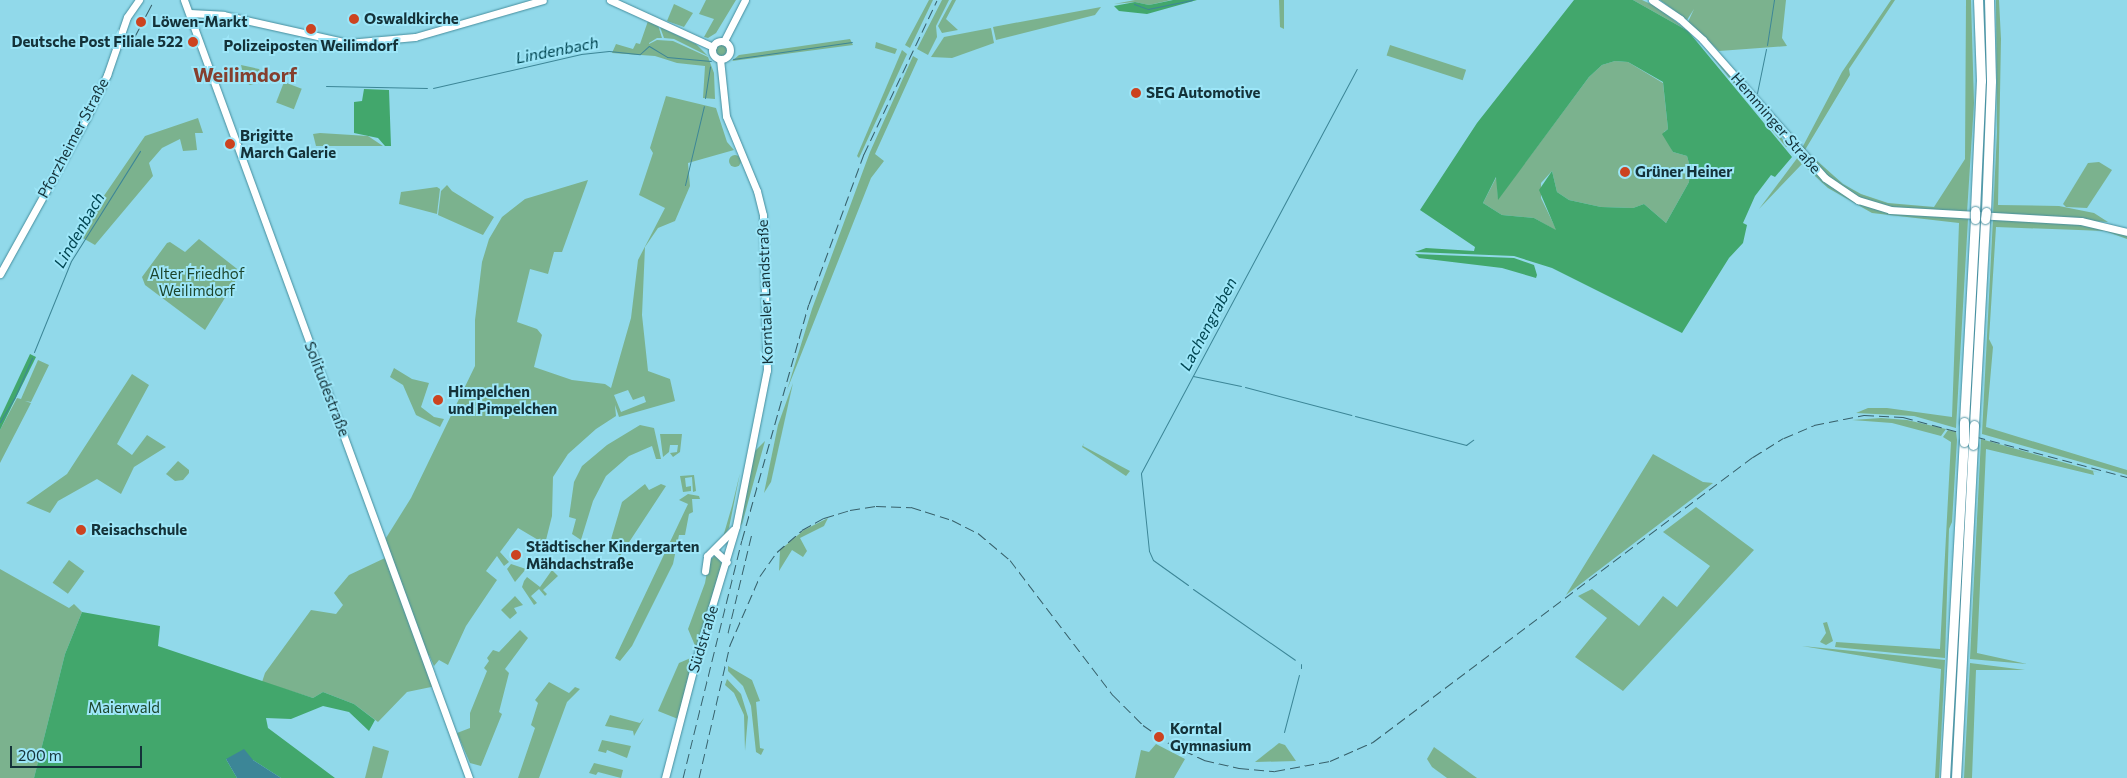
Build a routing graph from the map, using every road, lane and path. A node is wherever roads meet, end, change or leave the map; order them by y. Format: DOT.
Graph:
graph roads {
  1 [pos="140,0"];
  2 [pos="184,0"];
  3 [pos="543,0"];
  4 [pos="610,0"];
  5 [pos="745,0"];
  6 [pos="1652,0"];
  7 [pos="1978,0"];
  8 [pos="1988,0"];
  9 [pos="190,13"];
  10 [pos="724,41"];
  11 [pos="713,46"];
  12 [pos="720,59"];
  13 [pos="1980,215"];
  14 [pos="2127,232"];
  15 [pos="0,274"];
  16 [pos="741,499"];
  17 [pos="736,526"];
  18 [pos="730,549"];
  19 [pos="714,550"];
  20 [pos="727,562"];
  21 [pos="704,571"];
  22 [pos="469,778"];
  23 [pos="665,778"];
  24 [pos="1945,778"];
  25 [pos="1956,778"];
  1 -- 15 [label="main road, Pforzheimer Straße"];
  2 -- 9 [label="main road, Solitudestraße"];
  3 -- 9 [label="main road"];
  4 -- 11 [label="main road"];
  5 -- 10 [label="main road"];
  6 -- 13 [label="main road, Hemminger Straße"];
  7 -- 13 [label="highway"];
  8 -- 13 [label="highway"];
  9 -- 22 [label="main road, Solitudestraße"];
  10 -- 11 [label="main road"];
  10 -- 12 [label="main road"];
  11 -- 12 [label="main road"];
  12 -- 16 [label="main road, Korntaler Landstraße"];
  13 -- 14 [label="main road, Hemminger Straße"];
  13 -- 24 [label="highway, bridge"];
  13 -- 25 [label="highway, bridge"];
  16 -- 17 [label="main road, Südstraße"];
  17 -- 18 [label="main road, Südstraße"];
  17 -- 19 [label="main road"];
  18 -- 19 [label="main road"];
  18 -- 20 [label="main road, Südstraße"];
  19 -- 20 [label="main road"];
  19 -- 21 [label="main road"];
  20 -- 23 [label="main road, Südstraße"];
}
